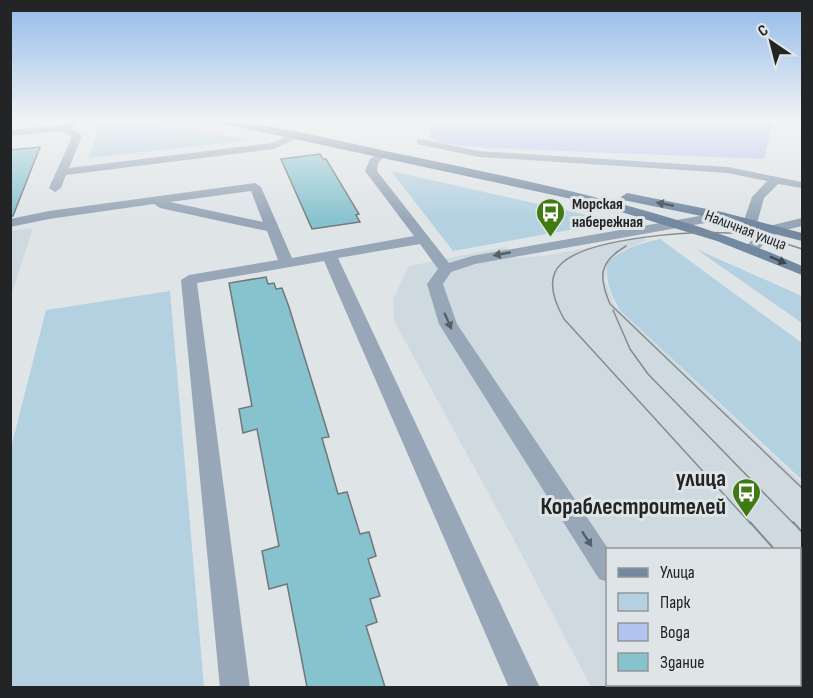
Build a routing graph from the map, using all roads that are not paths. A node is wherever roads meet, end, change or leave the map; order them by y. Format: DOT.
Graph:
graph roads {
  1 [pos="382,154"];
  2 [pos="69,155"];
  3 [pos="204,155"];
  4 [pos="385,155"];
  5 [pos="423,155"];
  6 [pos="488,155"];
  7 [pos="62,172"];
  8 [pos="775,180"];
  9 [pos="802,185"];
  10 [pos="146,201"];
  11 [pos="49,215"];
  12 [pos="722,216"];
  13 [pos="677,222"];
  14 [pos="802,222"];
  15 [pos="10,223"];
  16 [pos="750,223"];
  17 [pos="273,228"];
  18 [pos="774,229"];
  19 [pos="802,237"];
  20 [pos="423,239"];
  21 [pos="752,249"];
  22 [pos="329,255"];
  23 [pos="287,263"];
  24 [pos="446,269"];
  25 [pos="802,271"];
  26 [pos="606,567"];
  27 [pos="235,687"];
  28 [pos="525,687"];
  1 -- 20 [label="street"];
  2 -- 7 [label="street"];
  3 -- 7 [label="street"];
  4 -- 13 [label="main road"];
  12 -- 5 [label="main road, one-way"];
  6 -- 8 [label="street"];
  7 -- 11 [label="street"];
  8 -- 9 [label="street"];
  8 -- 16 [label="street"];
  10 -- 11 [label="street"];
  10 -- 17 [label="street"];
  10 -- 17 [label="street"];
  11 -- 15 [label="street"];
  12 -- 13 [label="street"];
  12 -- 16 [label="main road, Наличная улица"];
  13 -- 21 [label="main road, Наличная улица"];
  13 -- 24 [label="street, one-way"];
  14 -- 18 [label="street"];
  16 -- 18 [label="main road, Наличная улица"];
  17 -- 23 [label="street"];
  18 -- 19 [label="main road, Наличная улица"];
  18 -- 21 [label="street"];
  20 -- 22 [label="street"];
  20 -- 24 [label="street"];
  21 -- 25 [label="main road, Наличная улица, one-way"];
  22 -- 23 [label="street"];
  22 -- 28 [label="street"];
  23 -- 27 [label="street"];
  24 -- 26 [label="street, one-way"];
}
